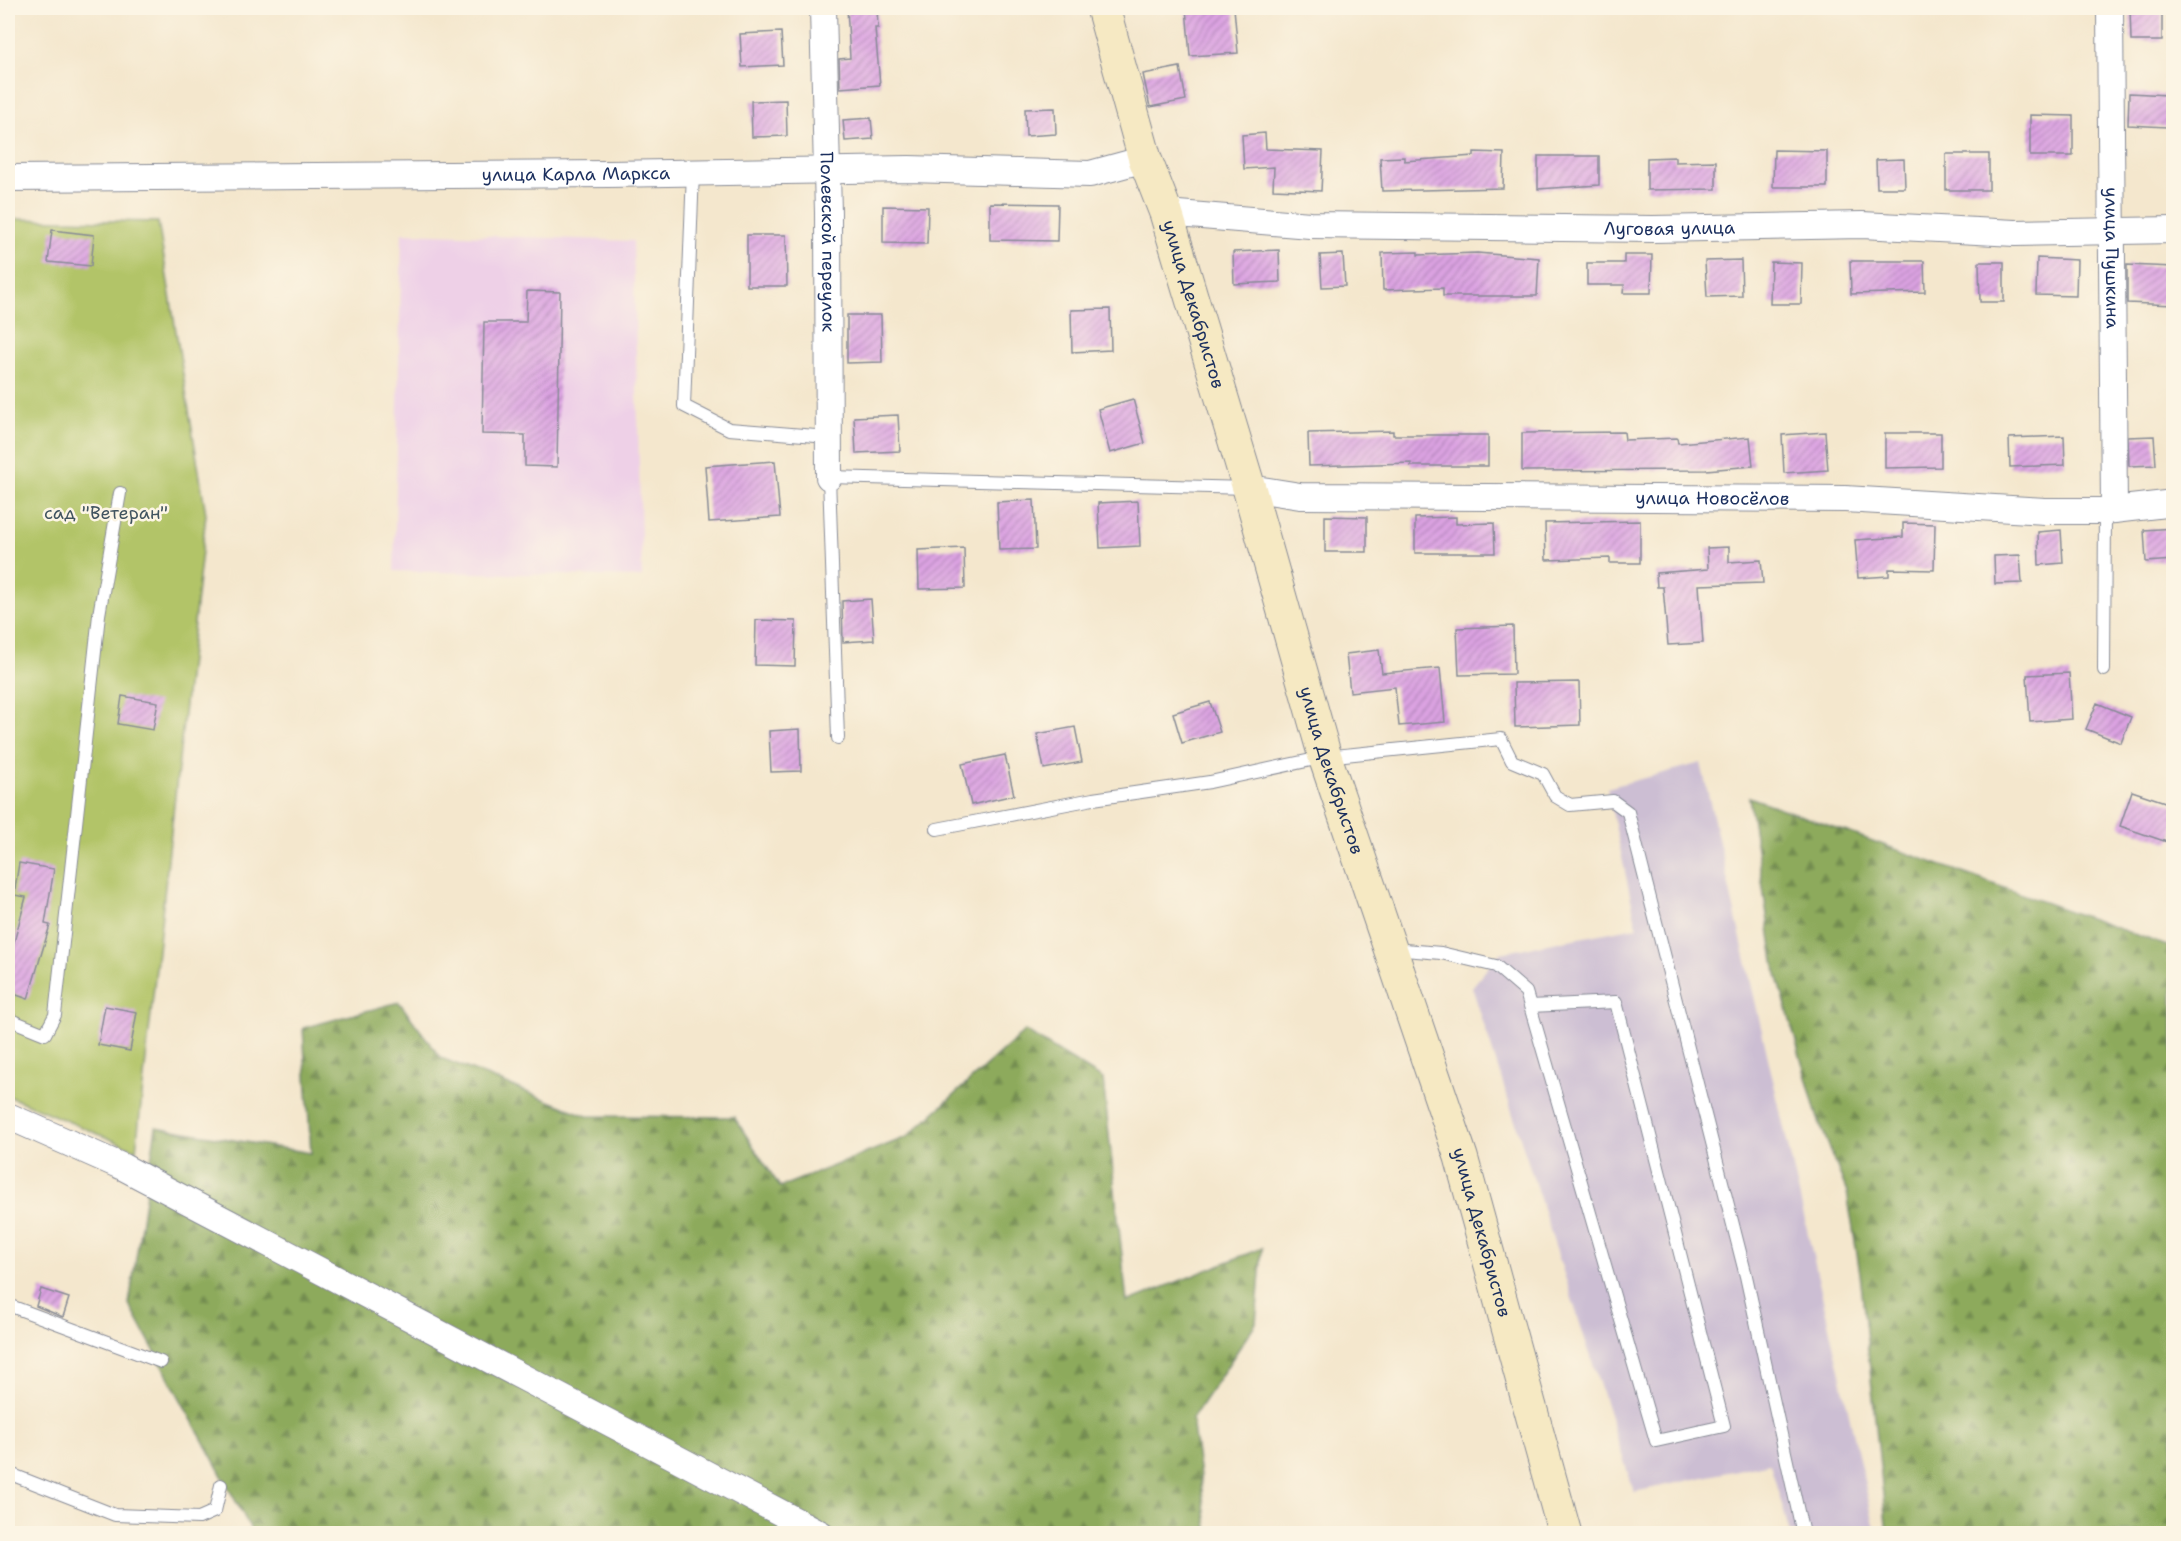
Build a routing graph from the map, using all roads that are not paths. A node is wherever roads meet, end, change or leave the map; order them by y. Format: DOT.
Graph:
graph roads {
  1 [pos="823,8"];
  2 [pos="1103,8"];
  3 [pos="2110,8"];
  4 [pos="1145,159"];
  5 [pos="827,171"];
  6 [pos="693,172"];
  7 [pos="8,178"];
  8 [pos="1166,213"];
  9 [pos="2174,230"];
  10 [pos="2111,231"];
  11 [pos="828,437"];
  12 [pos="828,477"];
  13 [pos="1250,488"];
  14 [pos="120,493"];
  15 [pos="2174,503"];
  16 [pos="2109,511"];
  17 [pos="2104,670"];
  18 [pos="838,738"];
  19 [pos="1325,757"];
  20 [pos="937,829"];
  21 [pos="1390,949"];
  22 [pos="1530,1006"];
  23 [pos="8,1019"];
  24 [pos="8,1116"];
  25 [pos="8,1305"];
  26 [pos="161,1362"];
  27 [pos="8,1473"];
  28 [pos="220,1485"];
  29 [pos="821,1533"];
  30 [pos="1565,1533"];
  31 [pos="1803,1533"];
  1 -- 5 [label="street, Полевской переулок"];
  2 -- 4 [label="street, улица Декабристов"];
  3 -- 10 [label="street, улица Пушкина"];
  4 -- 5 [label="street, улица Карла Маркса"];
  4 -- 8 [label="street, улица Декабристов"];
  5 -- 6 [label="street, улица Карла Маркса"];
  5 -- 11 [label="street, Полевской переулок"];
  6 -- 7 [label="street, улица Карла Маркса"];
  6 -- 11 [label="lane"];
  8 -- 10 [label="street, Луговая улица"];
  8 -- 13 [label="street, улица Декабристов"];
  9 -- 10 [label="street, Луговая улица"];
  10 -- 16 [label="street, улица Пушкина"];
  11 -- 12 [label="street, Полевской переулок"];
  12 -- 13 [label="lane"];
  12 -- 18 [label="lane"];
  13 -- 16 [label="street, улица Новосёлов"];
  13 -- 19 [label="street, улица Декабристов"];
  14 -- 23 [label="lane"];
  15 -- 16 [label="street, улица Новосёлов"];
  16 -- 17 [label="lane"];
  19 -- 20 [label="lane"];
  19 -- 21 [label="street, улица Декабристов"];
  19 -- 31 [label="lane"];
  21 -- 22 [label="lane"];
  21 -- 30 [label="street, улица Декабристов"];
  22 -- 22 [label="lane"];
  24 -- 29 [label="street"];
  25 -- 26 [label="lane"];
  27 -- 28 [label="lane"];
}
